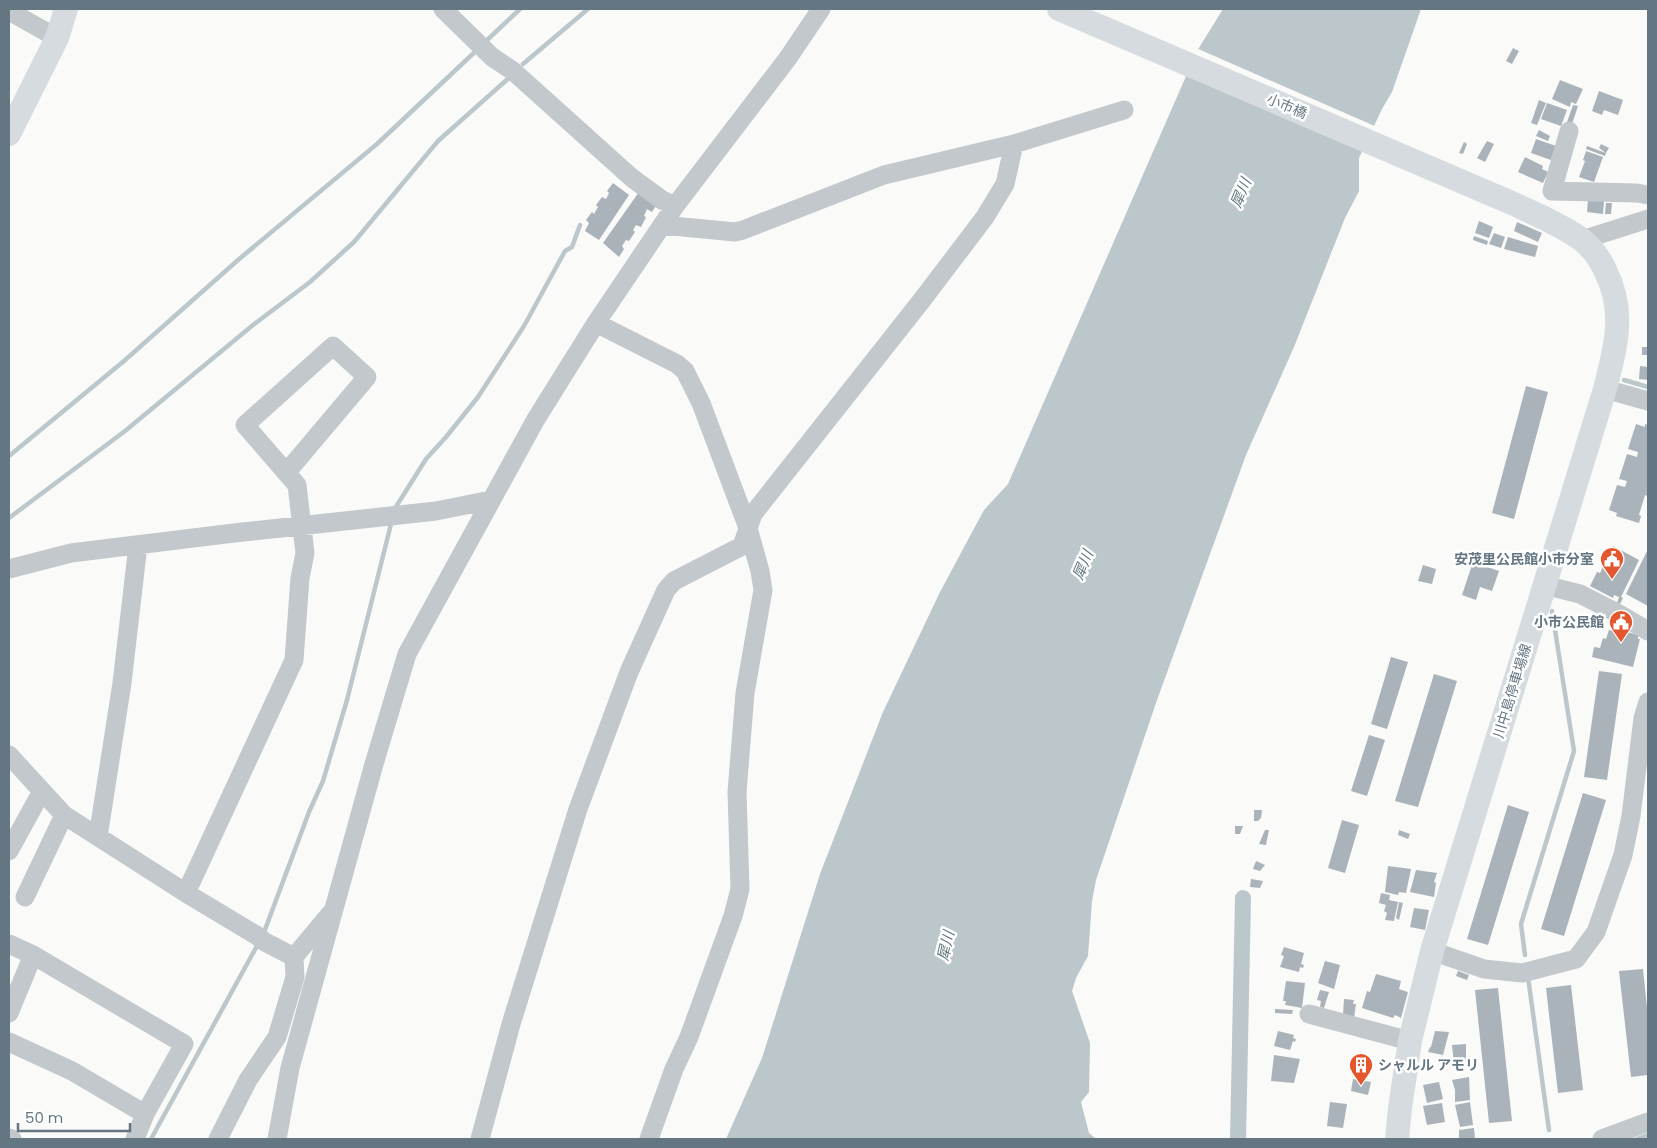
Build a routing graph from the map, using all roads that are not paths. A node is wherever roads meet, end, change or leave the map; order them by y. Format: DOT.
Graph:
graph roads {
  1 [pos="66,9"];
  2 [pos="443,9"];
  3 [pos="821,9"];
  4 [pos="1059,9"];
  5 [pos="9,11"];
  6 [pos="57,38"];
  7 [pos="1124,110"];
  8 [pos="1569,131"];
  9 [pos="9,134"];
  10 [pos="1014,144"];
  11 [pos="1648,195"];
  12 [pos="1514,204"];
  13 [pos="675,206"];
  14 [pos="1648,219"];
  15 [pos="662,225"];
  16 [pos="1582,240"];
  17 [pos="596,323"];
  18 [pos="1604,389"];
  19 [pos="1648,401"];
  20 [pos="286,473"];
  21 [pos="491,500"];
  22 [pos="302,525"];
  23 [pos="748,528"];
  24 [pos="138,544"];
  25 [pos="9,569"];
  26 [pos="1544,585"];
  27 [pos="1648,631"];
  28 [pos="1648,702"];
  29 [pos="9,755"];
  30 [pos="42,791"];
  31 [pos="64,816"];
  32 [pos="98,837"];
  33 [pos="9,851"];
  34 [pos="186,893"];
  35 [pos="25,897"];
  36 [pos="334,910"];
  37 [pos="9,944"];
  38 [pos="1432,951"];
  39 [pos="32,955"];
  40 [pos="294,957"];
  41 [pos="9,1013"];
  42 [pos="1308,1013"];
  43 [pos="1410,1041"];
  44 [pos="9,1042"];
  45 [pos="145,1114"];
  46 [pos="1648,1122"];
  47 [pos="134,1139"];
  48 [pos="218,1139"];
  49 [pos="277,1139"];
  50 [pos="480,1139"];
  51 [pos="649,1139"];
  52 [pos="1397,1139"];
  53 [pos="1602,1139"];
  1 -- 6 [label="main road"];
  2 -- 13 [label="street"];
  3 -- 13 [label="street"];
  4 -- 12 [label="main road, 小市橋"];
  5 -- 6 [label="street"];
  6 -- 9 [label="main road"];
  7 -- 10 [label="street"];
  8 -- 11 [label="street"];
  10 -- 15 [label="street"];
  10 -- 23 [label="street"];
  12 -- 16 [label="main road, 川中島停車場線"];
  13 -- 15 [label="street"];
  14 -- 16 [label="street"];
  15 -- 17 [label="street"];
  16 -- 18 [label="main road, 川中島停車場線"];
  17 -- 21 [label="street"];
  17 -- 23 [label="street"];
  18 -- 19 [label="street"];
  18 -- 26 [label="main road, 川中島停車場線"];
  20 -- 20 [label="street"];
  20 -- 22 [label="street"];
  21 -- 22 [label="street"];
  21 -- 36 [label="street"];
  22 -- 24 [label="street"];
  22 -- 34 [label="street"];
  23 -- 50 [label="street"];
  23 -- 51 [label="street"];
  24 -- 25 [label="street"];
  24 -- 32 [label="street"];
  26 -- 27 [label="street"];
  26 -- 38 [label="main road, 川中島停車場線"];
  28 -- 38 [label="street"];
  29 -- 30 [label="street"];
  30 -- 31 [label="street"];
  30 -- 33 [label="street"];
  31 -- 32 [label="street"];
  31 -- 35 [label="street"];
  32 -- 34 [label="street"];
  34 -- 40 [label="street"];
  36 -- 40 [label="street"];
  36 -- 49 [label="street"];
  37 -- 39 [label="street"];
  38 -- 43 [label="main road, 川中島停車場線"];
  39 -- 41 [label="street"];
  39 -- 45 [label="street"];
  40 -- 48 [label="street"];
  42 -- 43 [label="street"];
  43 -- 52 [label="main road, 川中島停車場線"];
  44 -- 45 [label="street"];
  45 -- 47 [label="street"];
  46 -- 53 [label="street"];
}
